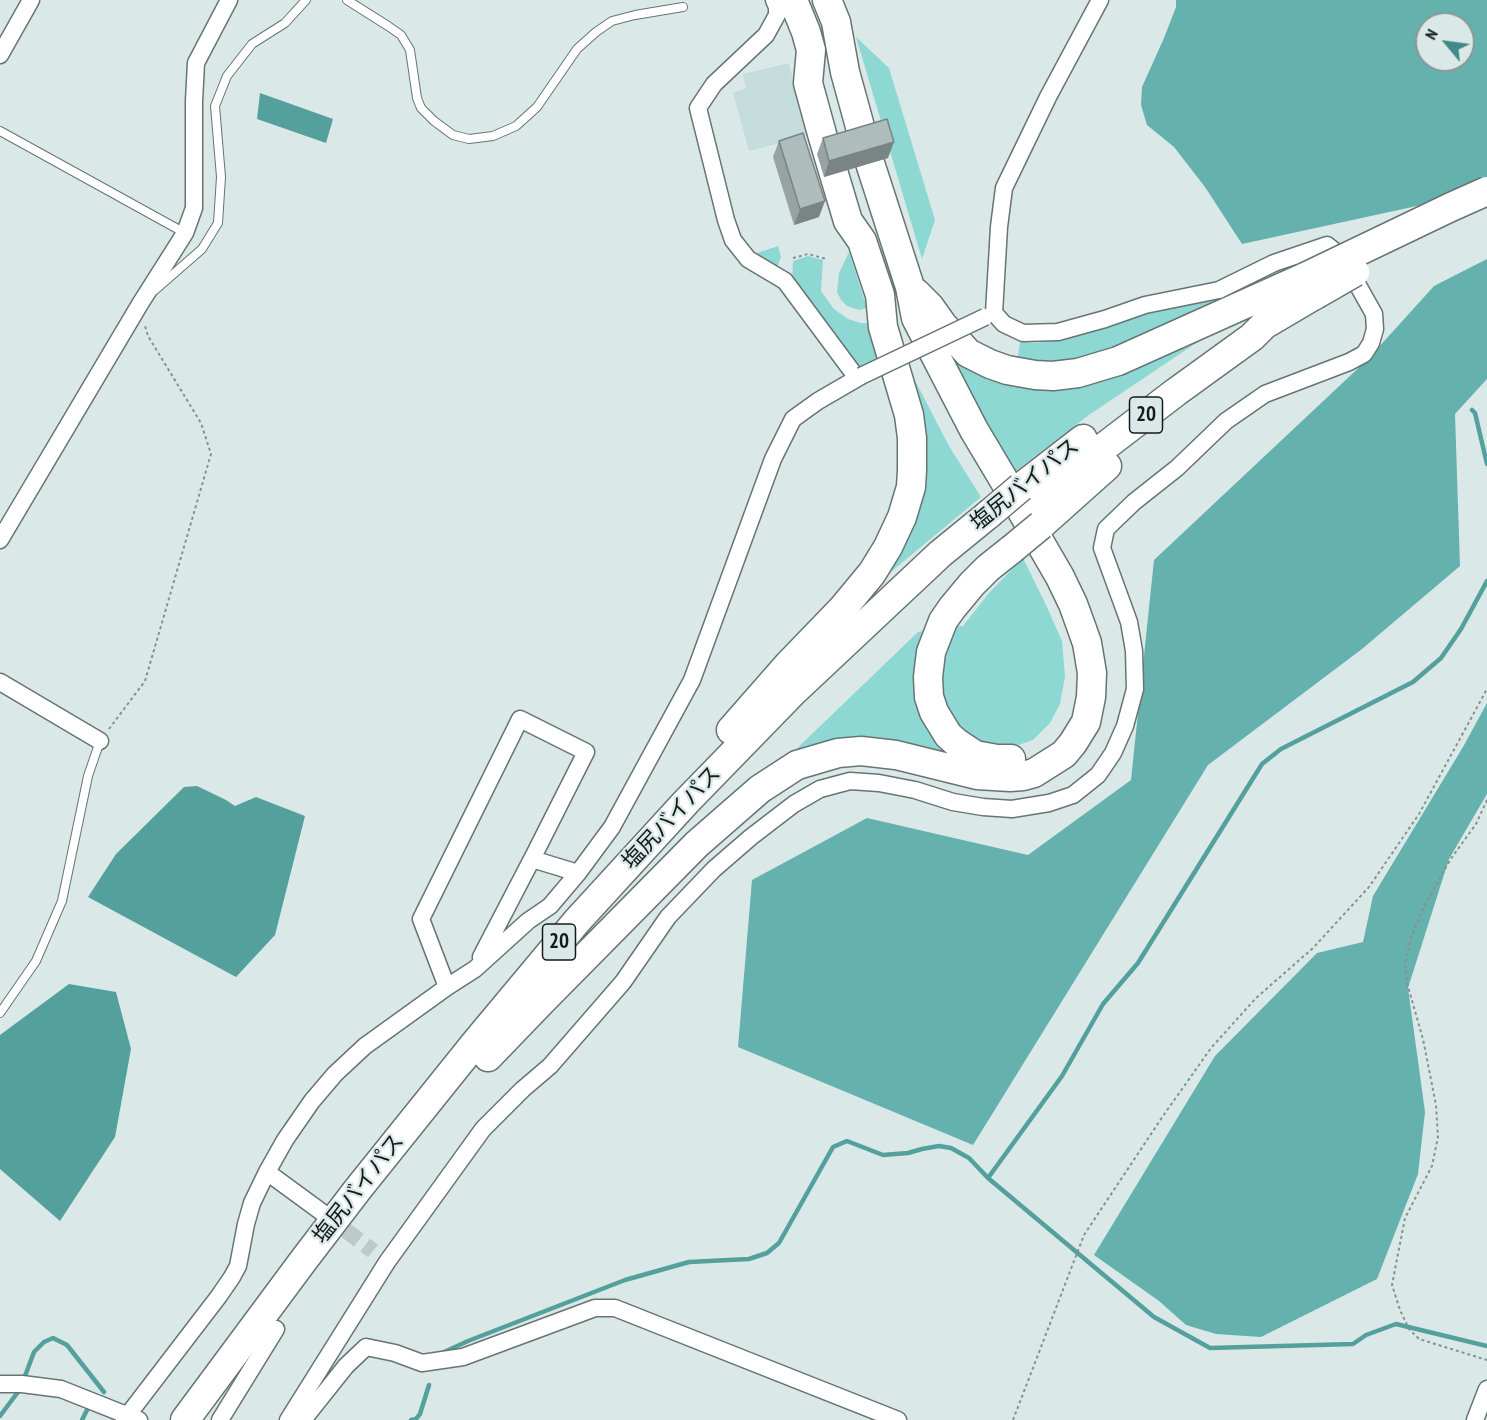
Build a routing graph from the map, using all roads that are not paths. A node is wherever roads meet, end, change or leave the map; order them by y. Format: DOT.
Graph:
graph roads {
  1 [pos="31,0"];
  2 [pos="229,0"];
  3 [pos="306,0"];
  4 [pos="347,0"];
  5 [pos="774,0"];
  6 [pos="793,0"];
  7 [pos="806,0"];
  8 [pos="1100,0"];
  9 [pos="683,7"];
  10 [pos="836,16"];
  11 [pos="809,41"];
  12 [pos="0,55"];
  13 [pos="0,131"];
  14 [pos="1487,191"];
  15 [pos="1487,205"];
  16 [pos="185,233"];
  17 [pos="910,287"];
  18 [pos="1305,292"];
  19 [pos="880,295"];
  20 [pos="140,304"];
  21 [pos="990,315"];
  22 [pos="859,377"];
  23 [pos="1030,506"];
  24 [pos="999,531"];
  25 [pos="0,540"];
  26 [pos="0,682"];
  27 [pos="100,741"];
  28 [pos="532,859"];
  29 [pos="578,873"];
  30 [pos="577,921"];
  31 [pos="475,969"];
  32 [pos="447,987"];
  33 [pos="0,1013"];
  34 [pos="488,1057"];
  35 [pos="267,1172"];
  36 [pos="327,1216"];
  37 [pos="373,1251"];
  38 [pos="387,1262"];
  39 [pos="276,1329"];
  40 [pos="0,1384"];
  41 [pos="1487,1389"];
  42 [pos="130,1418"];
  43 [pos="186,1420"];
  44 [pos="210,1420"];
  45 [pos="220,1420"];
  46 [pos="288,1420"];
  47 [pos="303,1420"];
  48 [pos="898,1420"];
  49 [pos="1475,1420"];
  1 -- 12 [label="street"];
  2 -- 16 [label="street"];
  3 -- 20 [label="lane"];
  4 -- 9 [label="lane"];
  5 -- 22 [label="street"];
  6 -- 11 [label="highway"];
  7 -- 11 [label="highway"];
  8 -- 21 [label="street"];
  10 -- 17 [label="highway"];
  11 -- 19 [label="highway"];
  13 -- 16 [label="lane"];
  14 -- 18 [label="highway, bridge"];
  15 -- 18 [label="highway, 塩尻バイパス / 20, bridge"];
  16 -- 20 [label="street"];
  17 -- 18 [label="highway"];
  17 -- 34 [label="highway"];
  18 -- 23 [label="highway, 塩尻バイパス / 20"];
  18 -- 23 [label="highway"];
  19 -- 24 [label="highway"];
  19 -- 30 [label="highway"];
  20 -- 25 [label="street"];
  21 -- 22 [label="street, bridge"];
  21 -- 38 [label="street"];
  22 -- 29 [label="street"];
  23 -- 24 [label="highway, bridge"];
  23 -- 24 [label="highway, 塩尻バイパス / 20, bridge"];
  24 -- 30 [label="highway, 塩尻バイパス / 20"];
  24 -- 34 [label="highway, 塩尻バイパス / 20"];
  26 -- 27 [label="street"];
  27 -- 33 [label="lane"];
  28 -- 29 [label="street"];
  28 -- 31 [label="street"];
  28 -- 32 [label="street"];
  29 -- 31 [label="street"];
  30 -- 43 [label="highway, 塩尻バイパス / 20"];
  31 -- 32 [label="street"];
  32 -- 35 [label="street"];
  34 -- 39 [label="highway, 塩尻バイパス / 20"];
  35 -- 36 [label="street"];
  35 -- 42 [label="street"];
  37 -- 38 [label="street"];
  38 -- 46 [label="street"];
  39 -- 44 [label="highway, 塩尻バイパス / 20"];
  39 -- 45 [label="street"];
  40 -- 42 [label="street"];
  41 -- 49 [label="street"];
  47 -- 48 [label="street"];
}
